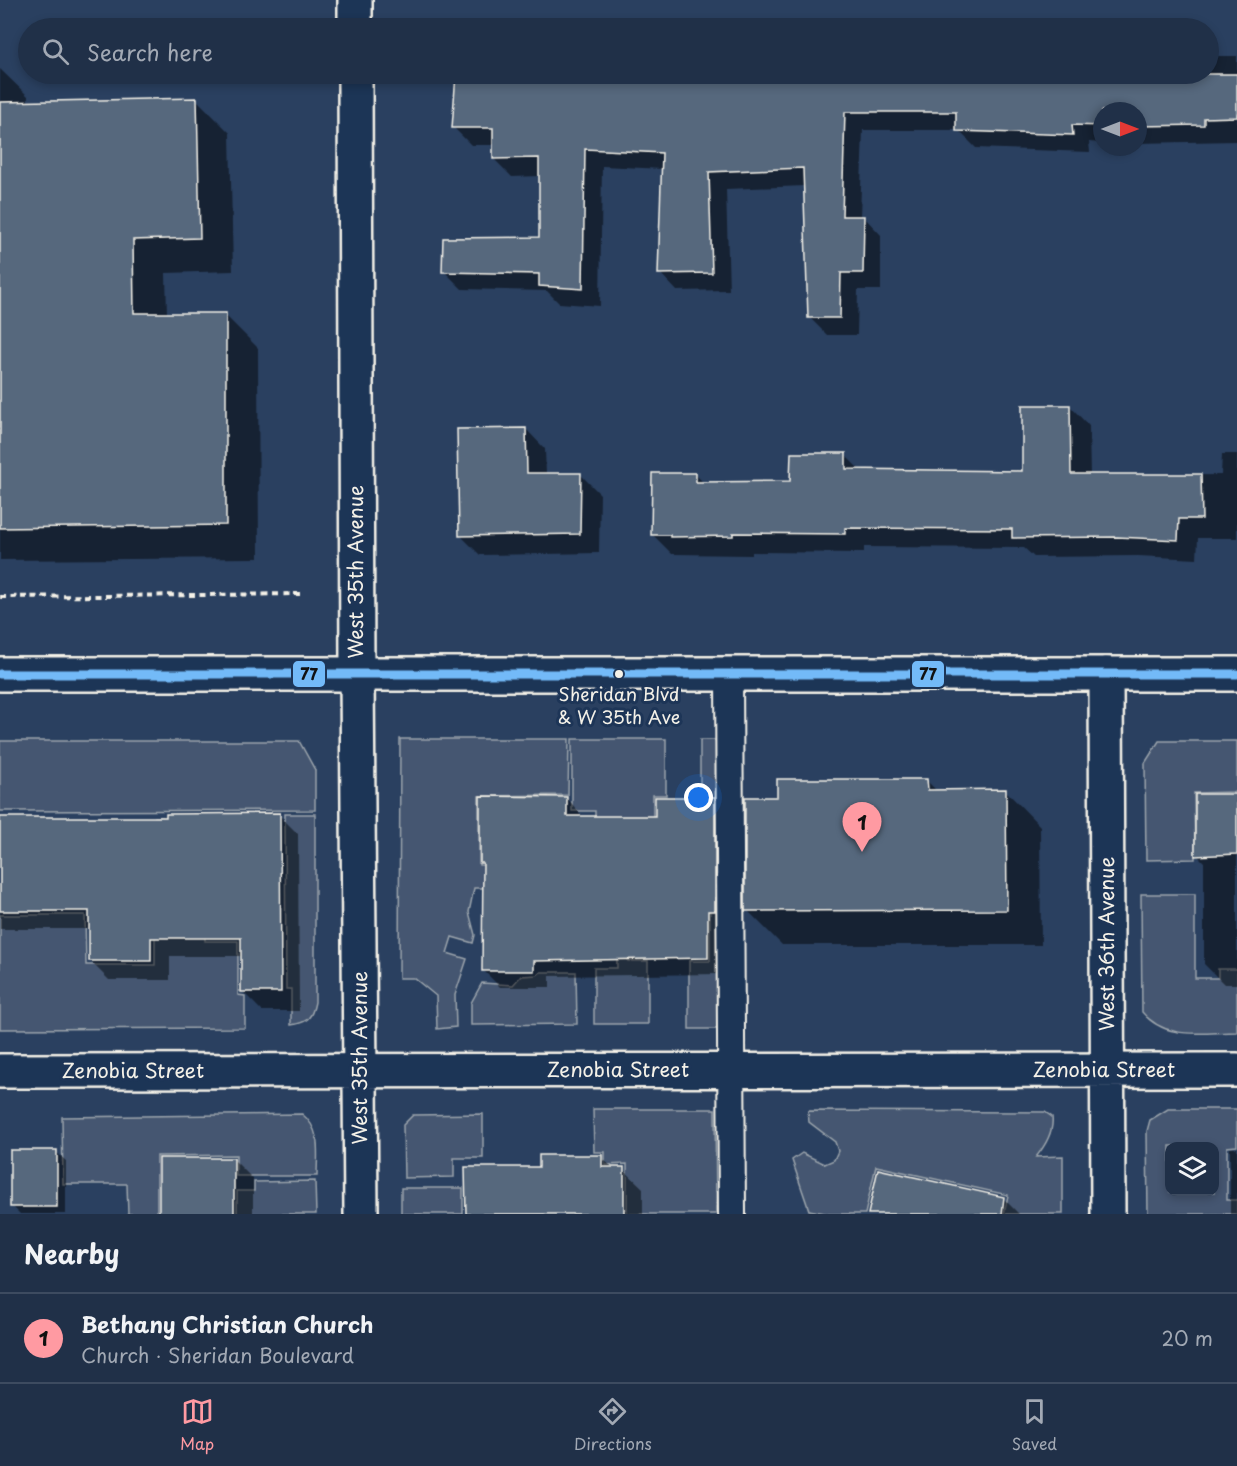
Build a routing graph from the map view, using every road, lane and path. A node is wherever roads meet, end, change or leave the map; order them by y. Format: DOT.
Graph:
graph roads {
  1 [pos="355,0"];
  2 [pos="355,18"];
  3 [pos="355,84"];
  4 [pos="301,594"];
  5 [pos="0,597"];
  6 [pos="0,674"];
  7 [pos="357,674"];
  8 [pos="729,674"];
  9 [pos="1106,674"];
  10 [pos="1237,674"];
  11 [pos="731,1070"];
  12 [pos="1107,1070"];
  13 [pos="1237,1070"];
  14 [pos="0,1071"];
  15 [pos="359,1071"];
  16 [pos="361,1214"];
  17 [pos="732,1214"];
  18 [pos="1108,1214"];
  1 -- 2 [label="street"];
  3 -- 7 [label="street, West 35th Avenue"];
  4 -- 5 [label="path"];
  6 -- 7 [label="street"];
  7 -- 8 [label="street"];
  7 -- 15 [label="street, West 35th Avenue"];
  8 -- 9 [label="street"];
  8 -- 11 [label="lane"];
  9 -- 10 [label="street"];
  9 -- 12 [label="street, West 36th Avenue"];
  11 -- 12 [label="street, Zenobia Street"];
  11 -- 15 [label="street, Zenobia Street"];
  11 -- 17 [label="lane"];
  12 -- 13 [label="street, Zenobia Street"];
  12 -- 18 [label="street, West 36th Avenue"];
  14 -- 15 [label="street, Zenobia Street"];
  15 -- 16 [label="street, West 35th Avenue"];
}
